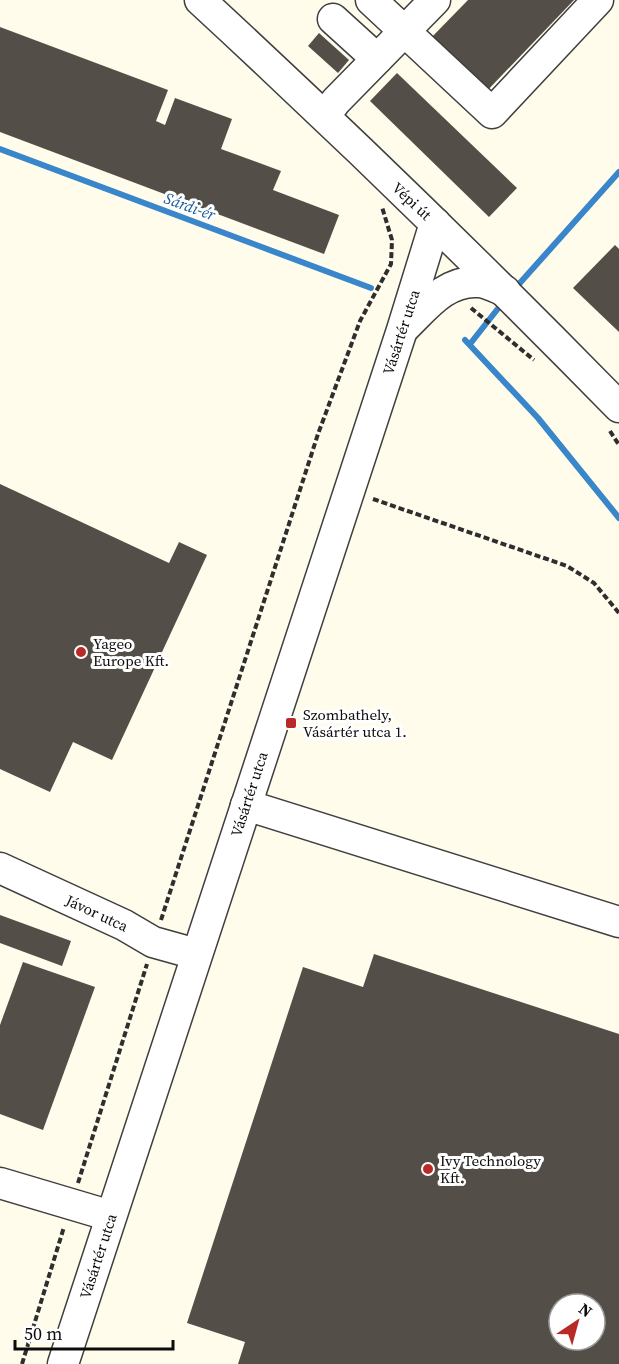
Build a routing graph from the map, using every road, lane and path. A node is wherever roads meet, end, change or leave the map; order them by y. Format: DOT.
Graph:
graph roads {
  1 [pos="201,0"];
  2 [pos="371,0"];
  3 [pos="435,0"];
  4 [pos="598,0"];
  5 [pos="333,19"];
  6 [pos="404,32"];
  7 [pos="377,59"];
  8 [pos="325,115"];
  9 [pos="381,202"];
  10 [pos="435,223"];
  11 [pos="505,291"];
  12 [pos="466,304"];
  13 [pos="491,324"];
  14 [pos="402,330"];
  15 [pos="619,407"];
  16 [pos="349,491"];
  17 [pos="619,613"];
  18 [pos="246,805"];
  19 [pos="0,868"];
  20 [pos="619,922"];
  21 [pos="153,942"];
  22 [pos="196,954"];
  23 [pos="77,1188"];
  24 [pos="2,1190"];
  25 [pos="111,1216"];
  26 [pos="66,1221"];
  27 [pos="21,1364"];
  28 [pos="63,1364"];
  1 -- 8 [label="street, Vépi út"];
  2 -- 6 [label="street"];
  3 -- 6 [label="street"];
  4 -- 6 [label="street"];
  5 -- 7 [label="street"];
  6 -- 7 [label="street"];
  7 -- 8 [label="street"];
  8 -- 10 [label="street, Vépi út"];
  9 -- 21 [label="path"];
  10 -- 11 [label="street, Vépi út"];
  10 -- 14 [label="street, Vásártér utca"];
  11 -- 14 [label="street"];
  11 -- 15 [label="street, Vépi út"];
  12 -- 13 [label="path"];
  14 -- 16 [label="street, Vásártér utca"];
  16 -- 17 [label="path"];
  16 -- 18 [label="street, Vásártér utca"];
  18 -- 20 [label="street"];
  18 -- 22 [label="street, Vásártér utca"];
  19 -- 21 [label="street, Jávor utca"];
  21 -- 22 [label="street, Jávor utca"];
  21 -- 23 [label="path"];
  22 -- 25 [label="street, Vásártér utca"];
  24 -- 25 [label="street"];
  25 -- 28 [label="street, Vásártér utca"];
  26 -- 27 [label="path"];
}
